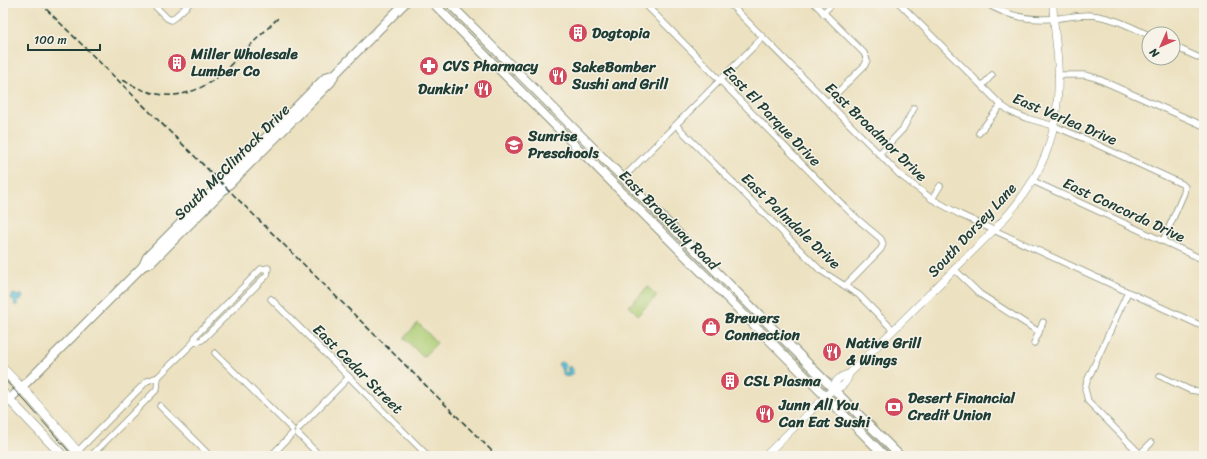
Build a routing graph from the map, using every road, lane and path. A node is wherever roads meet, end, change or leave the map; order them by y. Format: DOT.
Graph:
graph roads {
  1 [pos="152,3"];
  2 [pos="190,3"];
  3 [pos="405,3"];
  4 [pos="433,3"];
  5 [pos="449,3"];
  6 [pos="644,3"];
  7 [pos="729,3"];
  8 [pos="814,3"];
  9 [pos="833,3"];
  10 [pos="899,3"];
  11 [pos="986,3"];
  12 [pos="1053,3"];
  13 [pos="823,13"];
  14 [pos="1054,19"];
  15 [pos="1141,32"];
  16 [pos="763,38"];
  17 [pos="1181,50"];
  18 [pos="1204,60"];
  19 [pos="992,75"];
  20 [pos="1058,75"];
  21 [pos="720,80"];
  22 [pos="527,82"];
  23 [pos="982,86"];
  24 [pos="520,90"];
  25 [pos="828,102"];
  26 [pos="1001,105"];
  27 [pos="914,108"];
  28 [pos="676,125"];
  29 [pos="1054,126"];
  30 [pos="1204,126"];
  31 [pos="979,133"];
  32 [pos="879,154"];
  33 [pos="623,178"];
  34 [pos="1033,182"];
  35 [pos="615,185"];
  36 [pos="940,186"];
  37 [pos="932,199"];
  38 [pos="994,230"];
  39 [pos="1162,241"];
  40 [pos="1204,260"];
  41 [pos="954,269"];
  42 [pos="728,283"];
  43 [pos="845,286"];
  44 [pos="719,290"];
  45 [pos="1128,292"];
  46 [pos="271,300"];
  47 [pos="1043,322"];
  48 [pos="1204,327"];
  49 [pos="893,330"];
  50 [pos="1039,332"];
  51 [pos="193,343"];
  52 [pos="1034,343"];
  53 [pos="215,353"];
  54 [pos="3,369"];
  55 [pos="1160,376"];
  56 [pos="158,377"];
  57 [pos="349,377"];
  58 [pos="21,388"];
  59 [pos="833,389"];
  60 [pos="1204,392"];
  61 [pos="826,396"];
  62 [pos="5,400"];
  63 [pos="160,406"];
  64 [pos="295,432"];
  65 [pos="1151,443"];
  66 [pos="79,454"];
  67 [pos="1141,455"];
  68 [pos="63,456"];
  69 [pos="91,456"];
  70 [pos="210,456"];
  71 [pos="270,456"];
  72 [pos="320,456"];
  73 [pos="428,456"];
  74 [pos="765,456"];
  75 [pos="886,456"];
  76 [pos="900,456"];
  1 -- 2 [label="street"];
  3 -- 58 [label="main road, South McClintock Drive"];
  4 -- 24 [label="main road, East Broadway Road"];
  5 -- 22 [label="main road, East Broadway Road"];
  6 -- 21 [label="street, East El Parque Drive"];
  7 -- 16 [label="street, East Broadmor Drive"];
  8 -- 13 [label="street"];
  9 -- 13 [label="street"];
  10 -- 23 [label="street, East Verlea Drive"];
  11 -- 14 [label="street"];
  12 -- 14 [label="street, South Dorsey Lane"];
  13 -- 25 [label="street"];
  14 -- 15 [label="street"];
  14 -- 20 [label="street, South Dorsey Lane"];
  16 -- 21 [label="street"];
  16 -- 25 [label="street, East Broadmor Drive"];
  17 -- 18 [label="street"];
  19 -- 23 [label="street"];
  20 -- 29 [label="street, South Dorsey Lane"];
  20 -- 30 [label="street"];
  21 -- 28 [label="street"];
  21 -- 43 [label="street, East El Parque Drive"];
  22 -- 24 [label="main road"];
  22 -- 33 [label="main road, East Broadway Road"];
  23 -- 26 [label="street, East Verlea Drive"];
  24 -- 35 [label="main road, East Broadway Road"];
  25 -- 32 [label="street, East Broadmor Drive"];
  26 -- 29 [label="street, East Verlea Drive"];
  26 -- 31 [label="street"];
  27 -- 32 [label="street"];
  28 -- 33 [label="street"];
  28 -- 43 [label="street, East Palmdale Drive"];
  29 -- 34 [label="street, South Dorsey Lane"];
  29 -- 39 [label="street, East Verlea Drive"];
  32 -- 37 [label="street, East Broadmor Drive"];
  33 -- 35 [label="main road"];
  33 -- 42 [label="main road, East Broadway Road"];
  34 -- 38 [label="street, South Dorsey Lane"];
  34 -- 39 [label="street, East Concorda Drive"];
  35 -- 44 [label="main road, East Broadway Road"];
  36 -- 37 [label="street"];
  37 -- 38 [label="street, East Broadmor Drive"];
  38 -- 41 [label="street, South Dorsey Lane"];
  38 -- 45 [label="street, East Broadmor Drive"];
  39 -- 40 [label="street, East Concorda Drive"];
  41 -- 49 [label="street, South Dorsey Lane"];
  41 -- 50 [label="street"];
  42 -- 44 [label="main road"];
  42 -- 59 [label="main road, East Broadway Road"];
  43 -- 49 [label="street, East Palmdale Drive"];
  44 -- 61 [label="main road, East Broadway Road"];
  45 -- 48 [label="street, East Broadmor Drive"];
  45 -- 67 [label="street"];
  46 -- 57 [label="street, East Cedar Street"];
  47 -- 50 [label="street"];
  49 -- 59 [label="street, South Dorsey Lane"];
  50 -- 52 [label="street"];
  51 -- 51 [label="street"];
  51 -- 56 [label="street"];
  53 -- 64 [label="street"];
  54 -- 58 [label="main road"];
  55 -- 60 [label="street"];
  56 -- 66 [label="street"];
  56 -- 69 [label="street"];
  57 -- 64 [label="street"];
  57 -- 73 [label="street, East Cedar Street"];
  58 -- 62 [label="main road, South McClintock Drive"];
  58 -- 66 [label="main road"];
  59 -- 61 [label="street, South Dorsey Lane"];
  59 -- 76 [label="main road, East Broadway Road"];
  61 -- 74 [label="street, South Dorsey Lane"];
  61 -- 75 [label="main road, East Broadway Road"];
  62 -- 68 [label="main road"];
  63 -- 70 [label="street"];
  64 -- 71 [label="street"];
  64 -- 72 [label="street"];
  65 -- 67 [label="street"];
}
